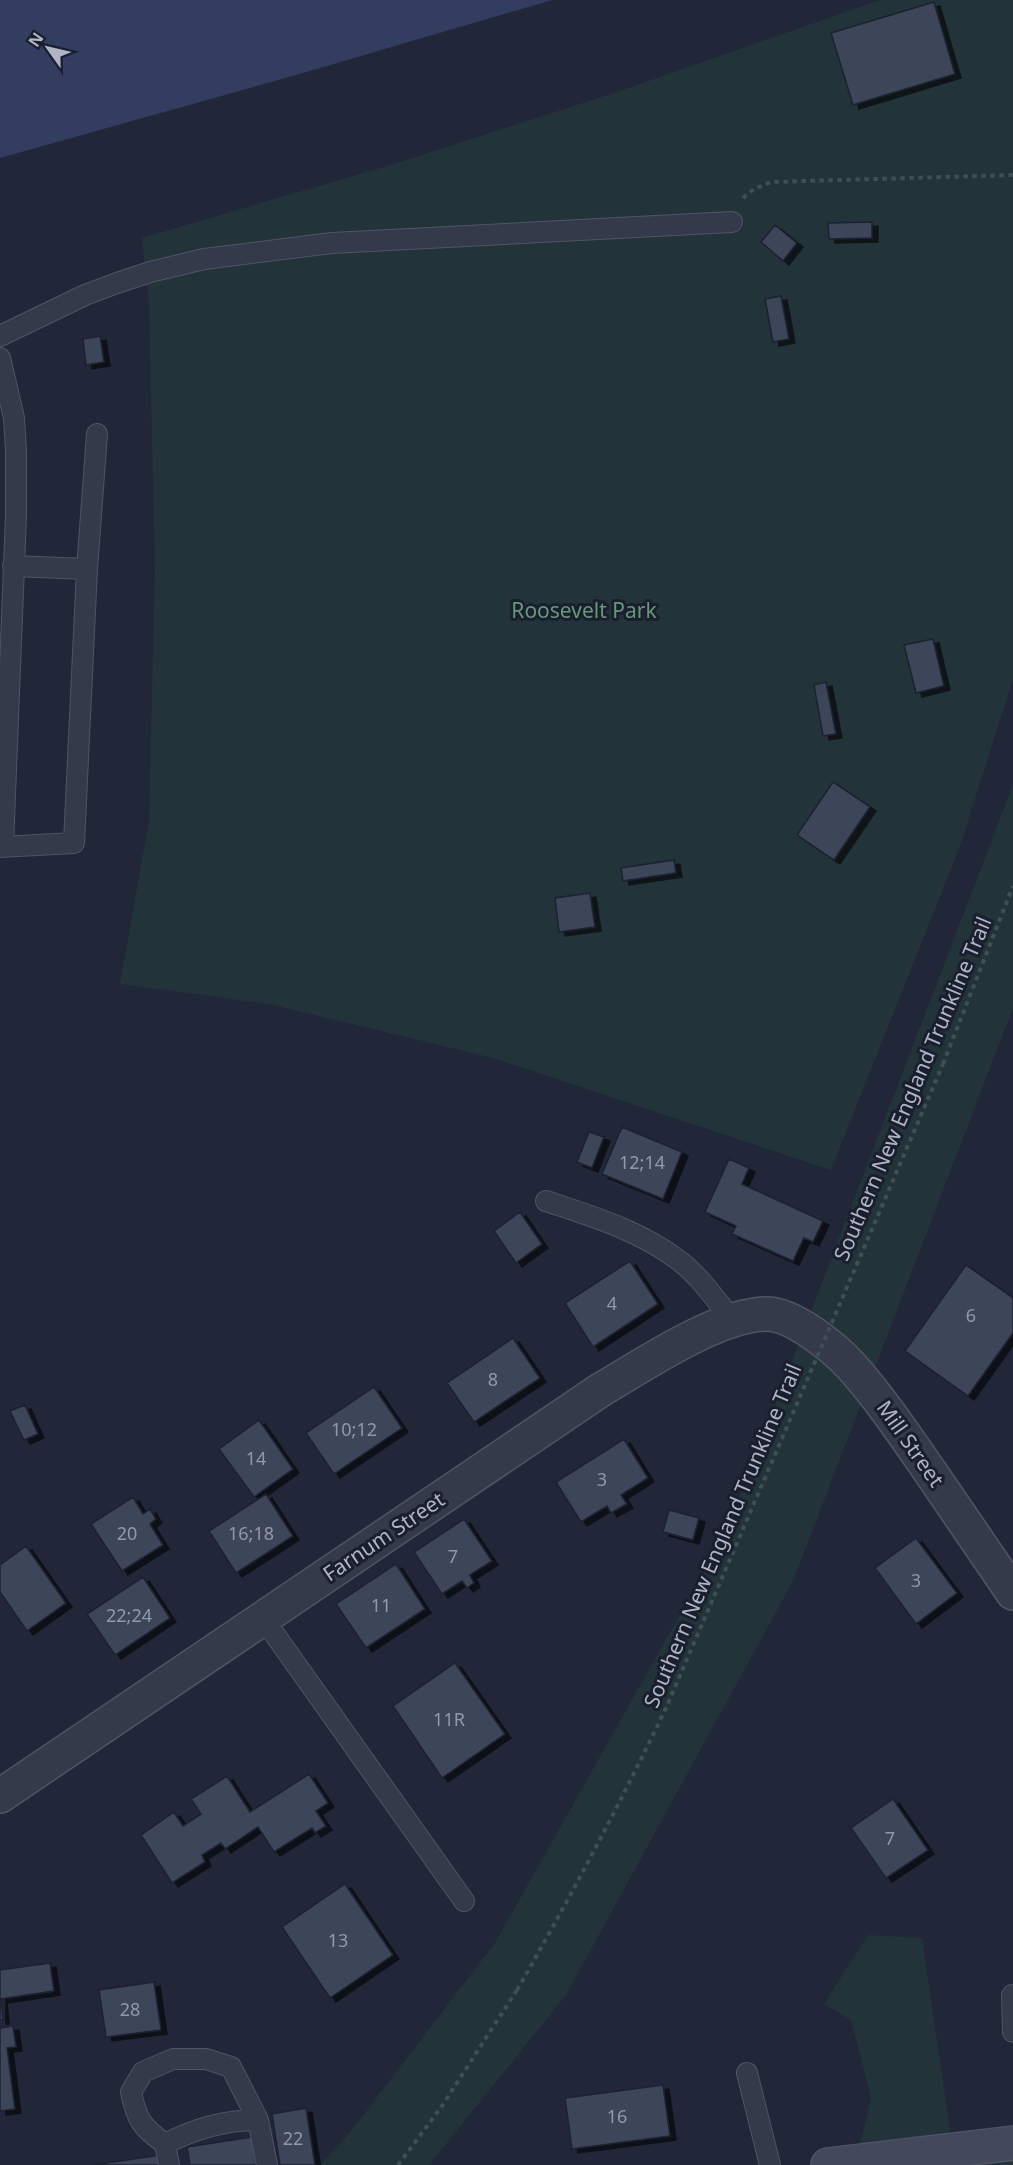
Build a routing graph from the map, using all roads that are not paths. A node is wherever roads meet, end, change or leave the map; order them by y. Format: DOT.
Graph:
graph roads {
  1 [pos="732,222"];
  2 [pos="0,336"];
  3 [pos="0,358"];
  4 [pos="97,434"];
  5 [pos="13,566"];
  6 [pos="87,569"];
  7 [pos="1,846"];
  8 [pos="546,1201"];
  9 [pos="783,1317"];
  10 [pos="733,1321"];
  11 [pos="1013,1593"];
  12 [pos="262,1618"];
  13 [pos="0,1796"];
  14 [pos="464,1901"];
  15 [pos="1012,1995"];
  16 [pos="1013,2032"];
  17 [pos="747,2073"];
  18 [pos="258,2120"];
  19 [pos="1013,2143"];
  20 [pos="165,2144"];
  21 [pos="169,2165"];
  22 [pos="267,2165"];
  23 [pos="770,2165"];
  24 [pos="828,2165"];
  1 -- 2 [label="lane"];
  3 -- 5 [label="lane"];
  4 -- 6 [label="lane"];
  5 -- 6 [label="lane"];
  5 -- 7 [label="lane"];
  6 -- 7 [label="lane"];
  8 -- 10 [label="lane"];
  9 -- 10 [label="street, Farnum Street"];
  9 -- 11 [label="street, Mill Street"];
  10 -- 12 [label="street, Farnum Street"];
  12 -- 13 [label="street, Farnum Street"];
  12 -- 14 [label="lane"];
  15 -- 16 [label="lane"];
  17 -- 23 [label="lane"];
  18 -- 20 [label="lane"];
  18 -- 20 [label="lane"];
  18 -- 22 [label="lane"];
  19 -- 24 [label="street"];
  20 -- 21 [label="lane"];
}
